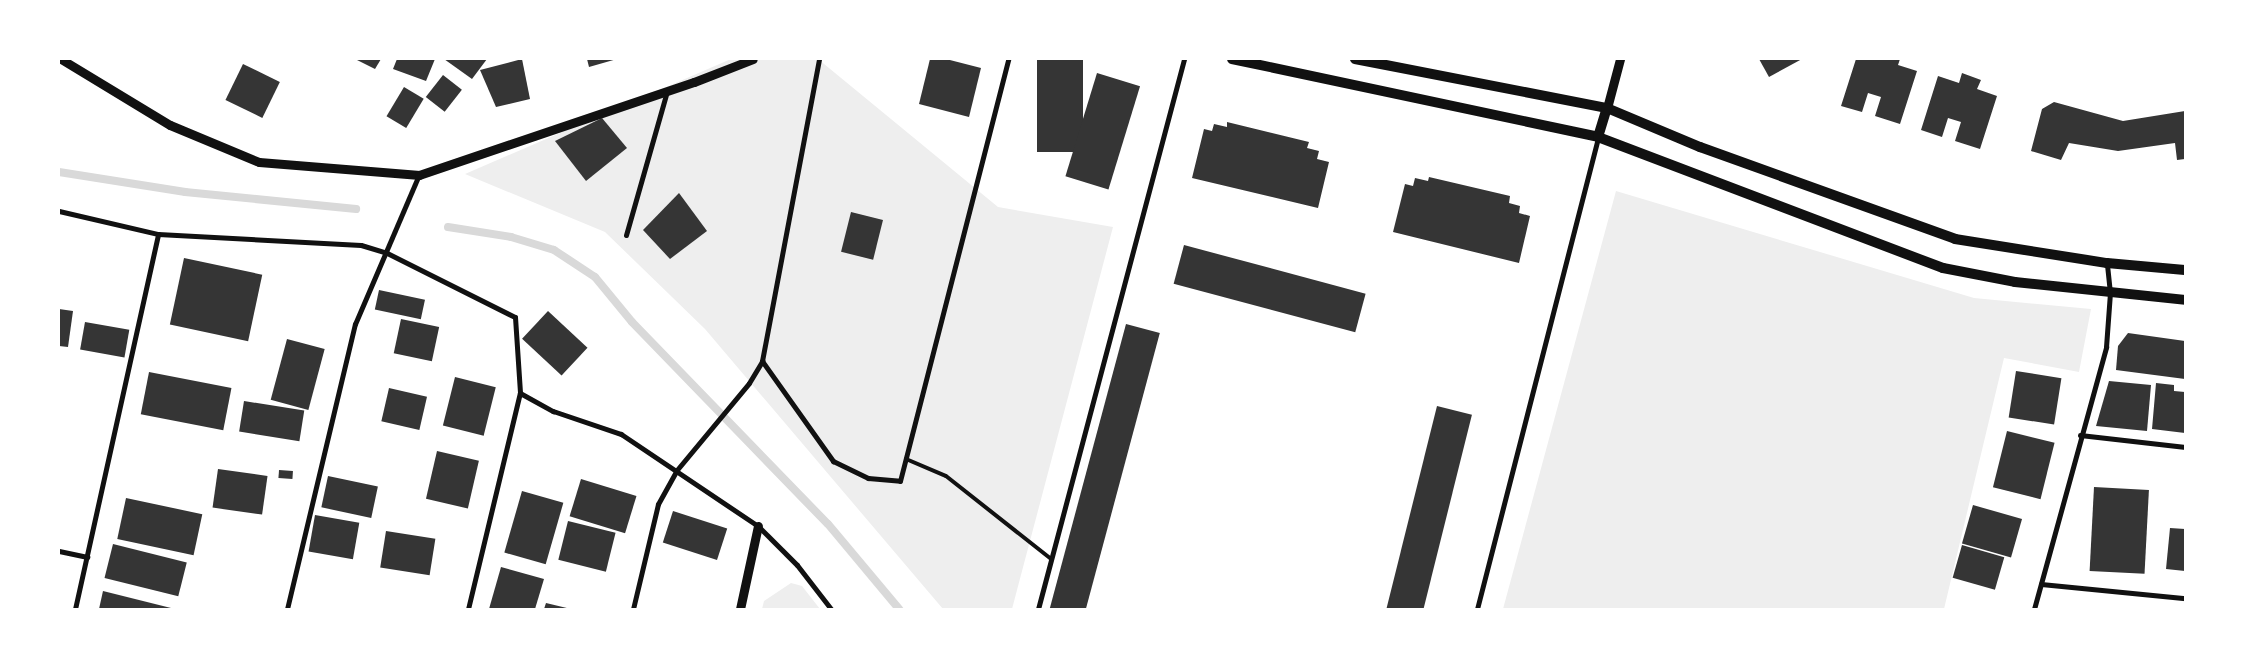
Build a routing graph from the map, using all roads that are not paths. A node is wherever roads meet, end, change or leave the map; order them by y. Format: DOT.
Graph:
graph roads {
  1 [pos="61,59"];
  2 [pos="753,59"];
  3 [pos="819,59"];
  4 [pos="1008,59"];
  5 [pos="1184,59"];
  6 [pos="1232,59"];
  7 [pos="1355,59"];
  8 [pos="1620,59"];
  9 [pos="667,91"];
  10 [pos="1607,108"];
  11 [pos="1598,137"];
  12 [pos="420,175"];
  13 [pos="59,211"];
  14 [pos="158,234"];
  15 [pos="626,235"];
  16 [pos="387,253"];
  17 [pos="2107,263"];
  18 [pos="2185,270"];
  19 [pos="2110,293"];
  20 [pos="2185,300"];
  21 [pos="762,361"];
  22 [pos="520,393"];
  23 [pos="2080,435"];
  24 [pos="2185,447"];
  25 [pos="906,459"];
  26 [pos="676,471"];
  27 [pos="758,526"];
  28 [pos="59,551"];
  29 [pos="87,557"];
  30 [pos="1051,559"];
  31 [pos="2042,584"];
  32 [pos="2185,598"];
  33 [pos="75,609"];
  34 [pos="286,609"];
  35 [pos="468,609"];
  36 [pos="633,609"];
  37 [pos="740,609"];
  38 [pos="831,609"];
  39 [pos="1038,609"];
  40 [pos="1477,609"];
  41 [pos="2034,609"];
  1 -- 12 [label="street"];
  2 -- 9 [label="street"];
  3 -- 21 [label="street"];
  4 -- 25 [label="street"];
  5 -- 30 [label="street"];
  6 -- 11 [label="main road"];
  7 -- 10 [label="main road"];
  8 -- 10 [label="street"];
  9 -- 12 [label="street"];
  9 -- 15 [label="street"];
  10 -- 11 [label="main road"];
  10 -- 17 [label="main road"];
  11 -- 19 [label="main road"];
  11 -- 40 [label="street"];
  12 -- 16 [label="street"];
  13 -- 14 [label="street"];
  14 -- 16 [label="street"];
  14 -- 29 [label="street"];
  16 -- 22 [label="street"];
  16 -- 34 [label="street"];
  17 -- 18 [label="main road"];
  17 -- 19 [label="street"];
  19 -- 20 [label="main road"];
  19 -- 23 [label="street"];
  21 -- 25 [label="street"];
  21 -- 26 [label="street"];
  22 -- 26 [label="street"];
  22 -- 35 [label="street"];
  23 -- 24 [label="street"];
  23 -- 31 [label="street"];
  25 -- 30 [label="lane"];
  26 -- 27 [label="street"];
  26 -- 36 [label="street"];
  27 -- 37 [label="street"];
  27 -- 38 [label="street"];
  28 -- 29 [label="street"];
  29 -- 33 [label="street"];
  30 -- 39 [label="street"];
  31 -- 32 [label="street"];
  31 -- 41 [label="street"];
}
